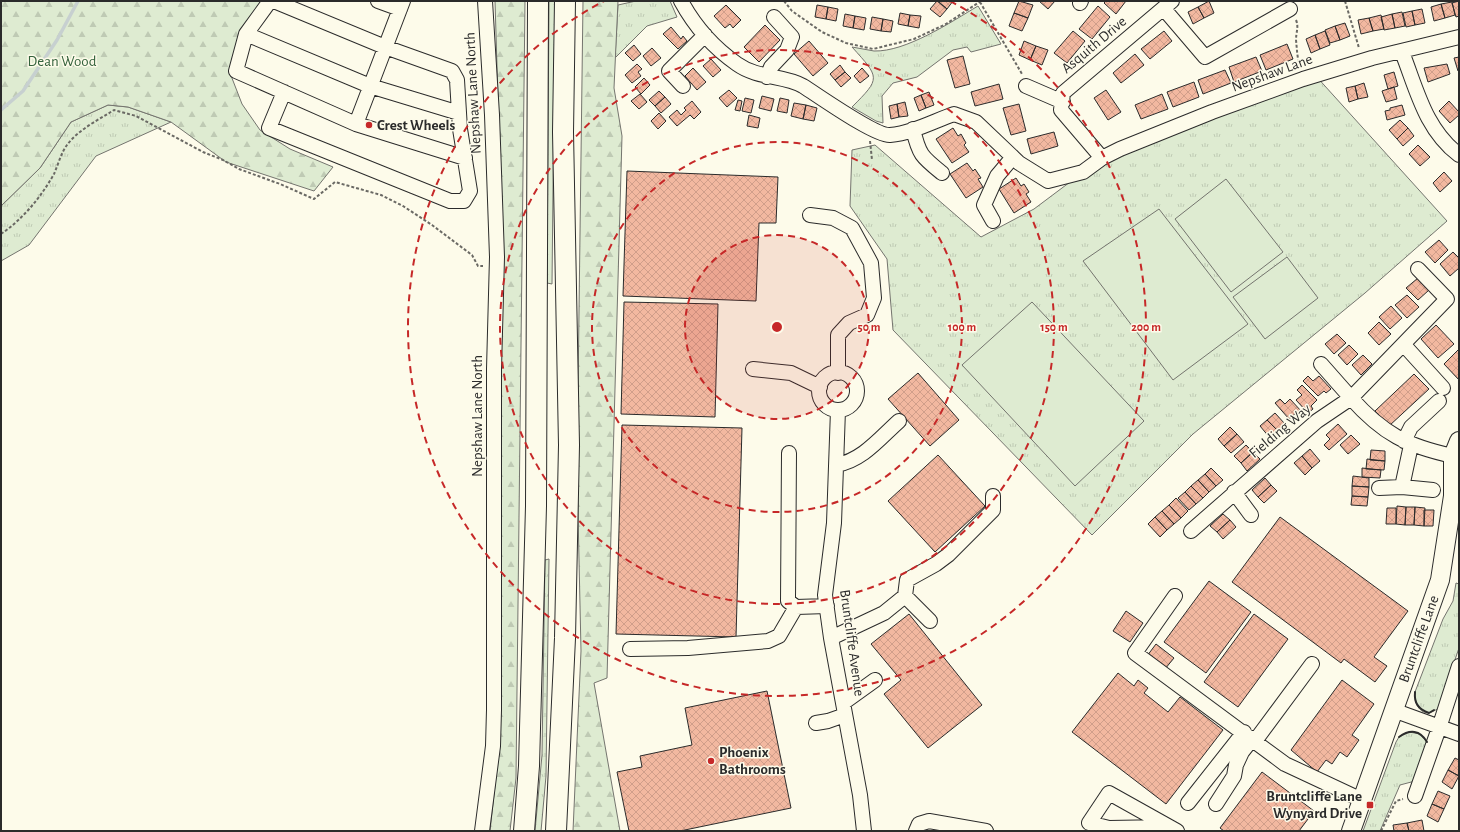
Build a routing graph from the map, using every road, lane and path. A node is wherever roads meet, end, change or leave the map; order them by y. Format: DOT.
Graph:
graph roads {
  1 [pos="270,1"];
  2 [pos="274,1"];
  3 [pos="378,1"];
  4 [pos="485,1"];
  5 [pos="538,1"];
  6 [pos="565,1"];
  7 [pos="681,1"];
  8 [pos="784,1"];
  9 [pos="980,1"];
  10 [pos="1345,1"];
  11 [pos="401,5"];
  12 [pos="1168,5"];
  13 [pos="1290,9"];
  14 [pos="774,16"];
  15 [pos="246,34"];
  16 [pos="705,36"];
  17 [pos="1459,37"];
  18 [pos="385,47"];
  19 [pos="1402,52"];
  20 [pos="1362,61"];
  21 [pos="767,76"];
  22 [pos="1304,79"];
  23 [pos="370,86"];
  24 [pos="683,86"];
  25 [pos="1026,86"];
  26 [pos="284,92"];
  27 [pos="1063,102"];
  28 [pos="460,113"];
  29 [pos="356,124"];
  30 [pos="913,129"];
  31 [pos="873,130"];
  32 [pos="1459,155"];
  33 [pos="1013,157"];
  34 [pos="465,158"];
  35 [pos="1102,158"];
  36 [pos="872,160"];
  37 [pos="942,173"];
  38 [pos="810,215"];
  39 [pos="993,221"];
  40 [pos="1,234"];
  41 [pos="496,267"];
  42 [pos="1418,269"];
  43 [pos="1404,345"];
  44 [pos="1321,364"];
  45 [pos="753,369"];
  46 [pos="838,373"];
  47 [pos="820,387"];
  48 [pos="1351,398"];
  49 [pos="838,410"];
  50 [pos="899,421"];
  51 [pos="1407,443"];
  52 [pos="1456,449"];
  53 [pos="789,453"];
  54 [pos="836,465"];
  55 [pos="1402,487"];
  56 [pos="1379,488"];
  57 [pos="1433,490"];
  58 [pos="1234,492"];
  59 [pos="993,496"];
  60 [pos="1251,515"];
  61 [pos="1192,531"];
  62 [pos="906,596"];
  63 [pos="1175,596"];
  64 [pos="827,606"];
  65 [pos="796,607"];
  66 [pos="930,621"];
  67 [pos="831,638"];
  68 [pos="630,649"];
  69 [pos="1312,664"];
  70 [pos="1459,666"];
  71 [pos="875,680"];
  72 [pos="844,709"];
  73 [pos="1392,710"];
  74 [pos="816,723"];
  75 [pos="1439,728"];
  76 [pos="1459,734"];
  77 [pos="1251,737"];
  78 [pos="1415,796"];
  79 [pos="1362,800"];
  80 [pos="1188,803"];
  81 [pos="1216,804"];
  82 [pos="1172,829"];
  83 [pos="482,831"];
  84 [pos="524,831"];
  85 [pos="556,831"];
  86 [pos="864,831"];
  87 [pos="916,831"];
  88 [pos="986,831"];
  89 [pos="1351,831"];
  90 [pos="1381,831"];
  1 -- 15 [label="street"];
  2 -- 18 [label="street"];
  3 -- 11 [label="street"];
  4 -- 41 [label="street, Nepshaw Lane North"];
  5 -- 84 [label="highway"];
  6 -- 85 [label="highway"];
  7 -- 16 [label="street, Nepshaw Lane"];
  8 -- 9 [label="path"];
  9 -- 25 [label="path"];
  10 -- 20 [label="path"];
  11 -- 18 [label="street"];
  12 -- 13 [label="street"];
  12 -- 27 [label="street, Asquith Drive"];
  13 -- 22 [label="path"];
  14 -- 21 [label="street"];
  15 -- 23 [label="street"];
  15 -- 26 [label="street"];
  16 -- 21 [label="street, Nepshaw Lane"];
  16 -- 24 [label="street"];
  17 -- 19 [label="street, Nepshaw Lane"];
  18 -- 23 [label="street"];
  18 -- 28 [label="street"];
  19 -- 20 [label="street, Nepshaw Lane"];
  19 -- 32 [label="street"];
  20 -- 22 [label="street, Nepshaw Lane"];
  21 -- 31 [label="street, Nepshaw Lane"];
  22 -- 35 [label="street, Nepshaw Lane"];
  23 -- 28 [label="street"];
  23 -- 29 [label="street"];
  25 -- 27 [label="street"];
  26 -- 29 [label="street"];
  26 -- 34 [label="street"];
  27 -- 35 [label="street"];
  28 -- 34 [label="street"];
  29 -- 34 [label="street"];
  30 -- 31 [label="street, Nepshaw Lane"];
  30 -- 33 [label="street, Nepshaw Lane"];
  30 -- 37 [label="street"];
  31 -- 36 [label="path"];
  33 -- 35 [label="street, Nepshaw Lane"];
  33 -- 39 [label="street"];
  38 -- 46 [label="street"];
  40 -- 41 [label="path"];
  41 -- 83 [label="street, Nepshaw Lane North"];
  42 -- 43 [label="street, Fielding Way"];
  43 -- 48 [label="street, Fielding Way"];
  43 -- 51 [label="street"];
  44 -- 48 [label="street"];
  45 -- 47 [label="street"];
  46 -- 47 [label="street"];
  46 -- 49 [label="street"];
  47 -- 49 [label="street"];
  48 -- 51 [label="street"];
  48 -- 58 [label="street, Fielding Way"];
  49 -- 54 [label="street, Bruntcliffe Avenue"];
  50 -- 54 [label="street"];
  51 -- 52 [label="street"];
  51 -- 55 [label="street"];
  52 -- 73 [label="main road, Bruntcliffe Lane"];
  53 -- 65 [label="street"];
  54 -- 64 [label="street, Bruntcliffe Avenue"];
  55 -- 56 [label="street"];
  55 -- 57 [label="street"];
  58 -- 60 [label="street"];
  58 -- 61 [label="street, Fielding Way"];
  59 -- 62 [label="street"];
  62 -- 66 [label="street"];
  62 -- 67 [label="street"];
  63 -- 77 [label="street"];
  64 -- 65 [label="street"];
  64 -- 67 [label="street, Bruntcliffe Avenue"];
  65 -- 68 [label="street"];
  67 -- 72 [label="street, Bruntcliffe Avenue"];
  69 -- 77 [label="street"];
  70 -- 75 [label="street"];
  71 -- 72 [label="street"];
  72 -- 74 [label="street"];
  72 -- 86 [label="street, Bruntcliffe Avenue"];
  73 -- 75 [label="street"];
  73 -- 79 [label="main road, Bruntcliffe Lane"];
  75 -- 76 [label="street"];
  75 -- 78 [label="street"];
  77 -- 79 [label="street"];
  77 -- 80 [label="street"];
  77 -- 81 [label="street"];
  78 -- 90 [label="path"];
  79 -- 89 [label="main road, Bruntcliffe Lane"];
  82 -- 82 [label="street"];
  87 -- 88 [label="street"];
}
